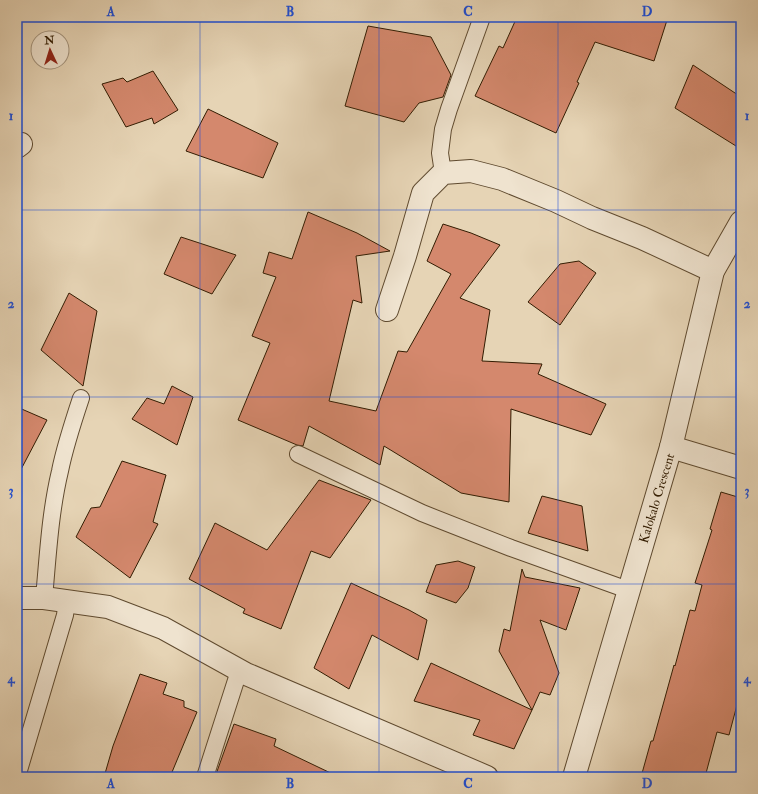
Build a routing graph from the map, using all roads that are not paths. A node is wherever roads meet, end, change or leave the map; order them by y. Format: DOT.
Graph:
graph roads {
  1 [pos="482,17"];
  2 [pos="443,173"];
  3 [pos="741,222"];
  4 [pos="713,271"];
  5 [pos="387,310"];
  6 [pos="81,398"];
  7 [pos="671,447"];
  8 [pos="298,454"];
  9 [pos="741,468"];
  10 [pos="628,590"];
  11 [pos="17,598"];
  12 [pos="44,598"];
  13 [pos="67,601"];
  14 [pos="239,670"];
  15 [pos="17,777"];
  16 [pos="205,777"];
  17 [pos="487,777"];
  18 [pos="574,777"];
  1 -- 2 [label="lane"];
  2 -- 4 [label="street"];
  2 -- 5 [label="street"];
  3 -- 4 [label="street, Kalokalo Crescent"];
  4 -- 7 [label="street, Kalokalo Crescent"];
  6 -- 12 [label="lane"];
  7 -- 9 [label="street"];
  7 -- 10 [label="street, Kalokalo Crescent"];
  8 -- 10 [label="lane"];
  10 -- 18 [label="street, Kalokalo Crescent"];
  11 -- 12 [label="street"];
  12 -- 13 [label="street"];
  13 -- 14 [label="street"];
  13 -- 15 [label="lane"];
  14 -- 16 [label="lane"];
  14 -- 17 [label="street"];
}
